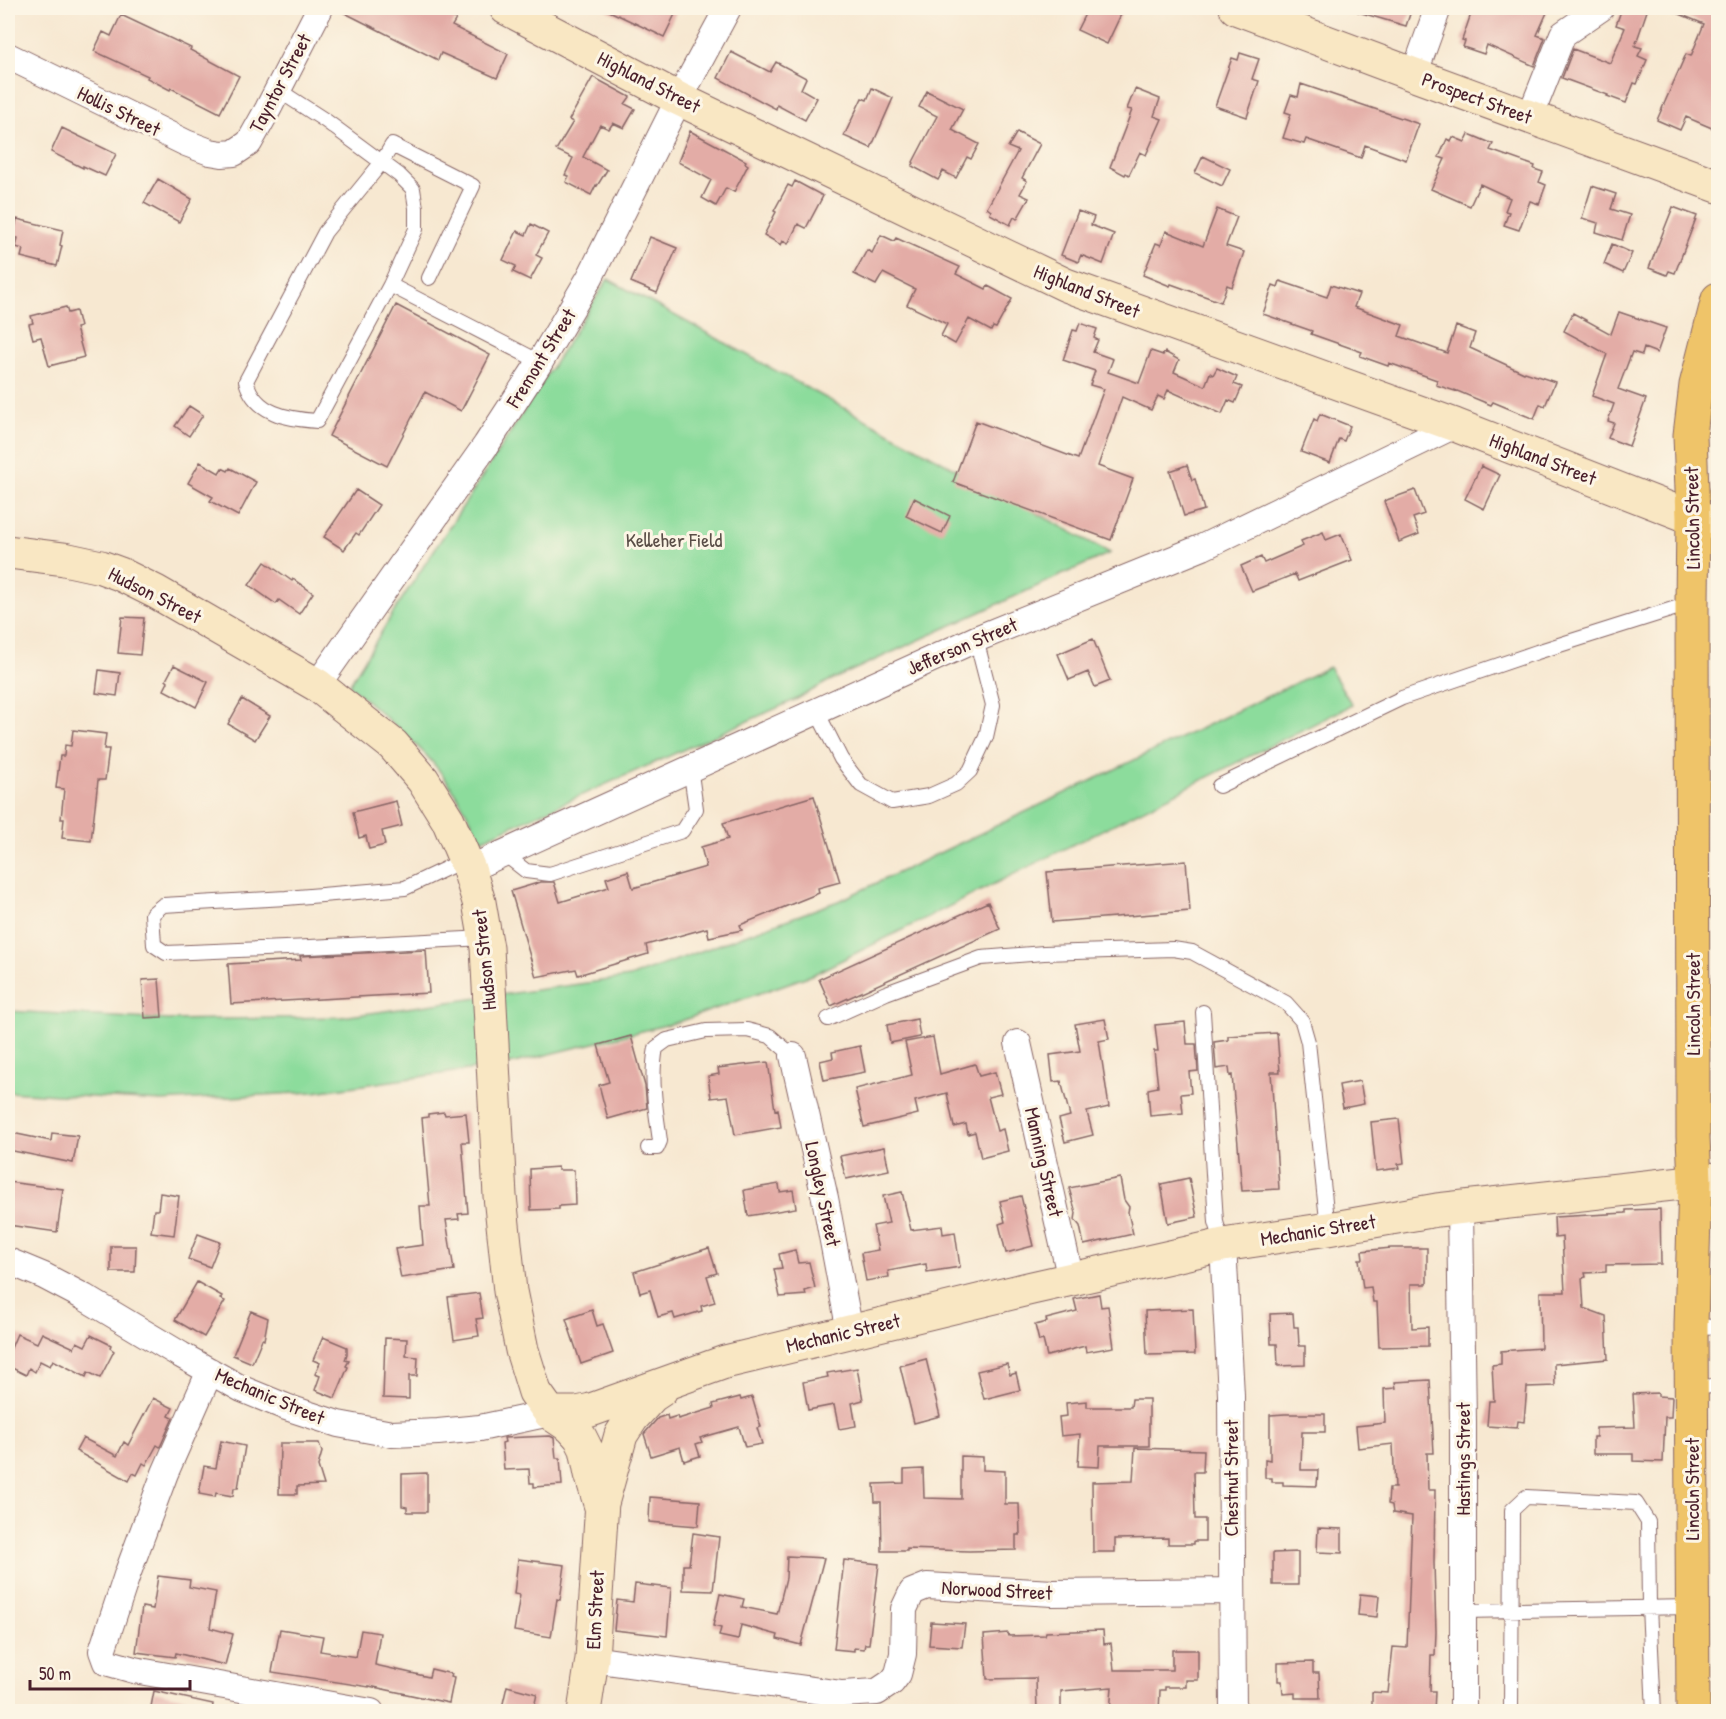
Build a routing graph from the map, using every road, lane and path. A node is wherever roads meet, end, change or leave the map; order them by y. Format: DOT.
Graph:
graph roads {
  1 [pos="320,8"];
  2 [pos="506,8"];
  3 [pos="728,8"];
  4 [pos="1236,8"];
  5 [pos="1438,8"];
  6 [pos="1601,8"];
  7 [pos="8,57"];
  8 [pos="1414,75"];
  9 [pos="278,90"];
  10 [pos="679,99"];
  11 [pos="1530,117"];
  12 [pos="234,153"];
  13 [pos="382,162"];
  14 [pos="1719,186"];
  15 [pos="429,278"];
  16 [pos="390,285"];
  17 [pos="1719,299"];
  18 [pos="540,362"];
  19 [pos="1455,426"];
  20 [pos="1706,519"];
  21 [pos="8,552"];
  22 [pos="1692,603"];
  23 [pos="976,639"];
  24 [pos="317,685"];
  25 [pos="816,710"];
  26 [pos="690,767"];
  27 [pos="1219,786"];
  28 [pos="503,853"];
  29 [pos="466,865"];
  30 [pos="485,938"];
  31 [pos="1203,1012"];
  32 [pos="828,1019"];
  33 [pos="1017,1043"];
  34 [pos="793,1056"];
  35 [pos="648,1148"];
  36 [pos="1707,1180"];
  37 [pos="1460,1207"];
  38 [pos="1328,1229"];
  39 [pos="1224,1245"];
  40 [pos="8,1261"];
  41 [pos="1071,1281"];
  42 [pos="1705,1327"];
  43 [pos="850,1332"];
  44 [pos="210,1371"];
  45 [pos="682,1377"];
  46 [pos="1705,1387"];
  47 [pos="591,1410"];
  48 [pos="550,1413"];
  49 [pos="601,1507"];
  50 [pos="1232,1591"];
  51 [pos="1649,1607"];
  52 [pos="1692,1607"];
  53 [pos="1511,1610"];
  54 [pos="1463,1611"];
  55 [pos="592,1659"];
  56 [pos="371,1712"];
  57 [pos="584,1712"];
  58 [pos="1233,1712"];
  59 [pos="1463,1712"];
  60 [pos="1511,1712"];
  61 [pos="1654,1712"];
  62 [pos="1693,1712"];
  1 -- 9 [label="street, Tayntor Street"];
  2 -- 10 [label="street, Highland Street"];
  3 -- 10 [label="street, Fremont Street"];
  4 -- 8 [label="street, Prospect Street"];
  5 -- 8 [label="street"];
  6 -- 11 [label="street"];
  7 -- 12 [label="street, Hollis Street"];
  8 -- 11 [label="street, Prospect Street"];
  9 -- 12 [label="street, Tayntor Street"];
  9 -- 13 [label="lane"];
  10 -- 18 [label="street, Fremont Street"];
  10 -- 19 [label="street, Highland Street"];
  11 -- 14 [label="street, Prospect Street"];
  13 -- 15 [label="lane"];
  13 -- 16 [label="lane"];
  13 -- 16 [label="lane"];
  16 -- 18 [label="lane"];
  17 -- 20 [label="main road, Lincoln Street"];
  18 -- 24 [label="street, Fremont Street"];
  19 -- 20 [label="street, Highland Street"];
  19 -- 23 [label="street, Jefferson Street"];
  20 -- 22 [label="main road, Lincoln Street"];
  21 -- 24 [label="street, Hudson Street"];
  22 -- 27 [label="lane"];
  22 -- 36 [label="main road, Lincoln Street"];
  23 -- 25 [label="street, Jefferson Street"];
  23 -- 25 [label="lane"];
  24 -- 29 [label="street, Hudson Street"];
  25 -- 26 [label="street, Jefferson Street"];
  26 -- 28 [label="street, Jefferson Street"];
  26 -- 28 [label="lane"];
  28 -- 29 [label="street, Jefferson Street"];
  29 -- 30 [label="street, Hudson Street"];
  29 -- 30 [label="lane"];
  30 -- 48 [label="street, Hudson Street"];
  31 -- 39 [label="lane"];
  32 -- 38 [label="lane"];
  33 -- 41 [label="street, Manning Street"];
  34 -- 35 [label="lane"];
  34 -- 43 [label="street, Longley Street"];
  36 -- 37 [label="street, Mechanic Street"];
  36 -- 42 [label="main road, Lincoln Street"];
  37 -- 38 [label="street, Mechanic Street"];
  37 -- 54 [label="street, Hastings Street"];
  38 -- 39 [label="street, Mechanic Street"];
  39 -- 41 [label="street, Mechanic Street"];
  39 -- 50 [label="street, Chestnut Street"];
  40 -- 44 [label="street, Mechanic Street"];
  41 -- 43 [label="street, Mechanic Street"];
  42 -- 46 [label="main road, Lincoln Street"];
  43 -- 45 [label="street, Mechanic Street"];
  44 -- 48 [label="street, Mechanic Street"];
  44 -- 56 [label="street"];
  45 -- 47 [label="street, Mechanic Street"];
  45 -- 49 [label="street, Elm Street"];
  46 -- 52 [label="main road, Lincoln Street"];
  47 -- 48 [label="street, Mechanic Street"];
  47 -- 49 [label="street, Elm Street"];
  48 -- 49 [label="street, Elm Street"];
  49 -- 55 [label="street, Elm Street"];
  50 -- 55 [label="street, Norwood Street"];
  50 -- 58 [label="street, Chestnut Street"];
  51 -- 52 [label="lane"];
  51 -- 53 [label="lane"];
  51 -- 53 [label="lane"];
  51 -- 61 [label="lane"];
  52 -- 62 [label="main road, Lincoln Street"];
  53 -- 54 [label="lane"];
  53 -- 60 [label="lane"];
  54 -- 59 [label="street, Hastings Street"];
  55 -- 57 [label="street, Elm Street"];
}
